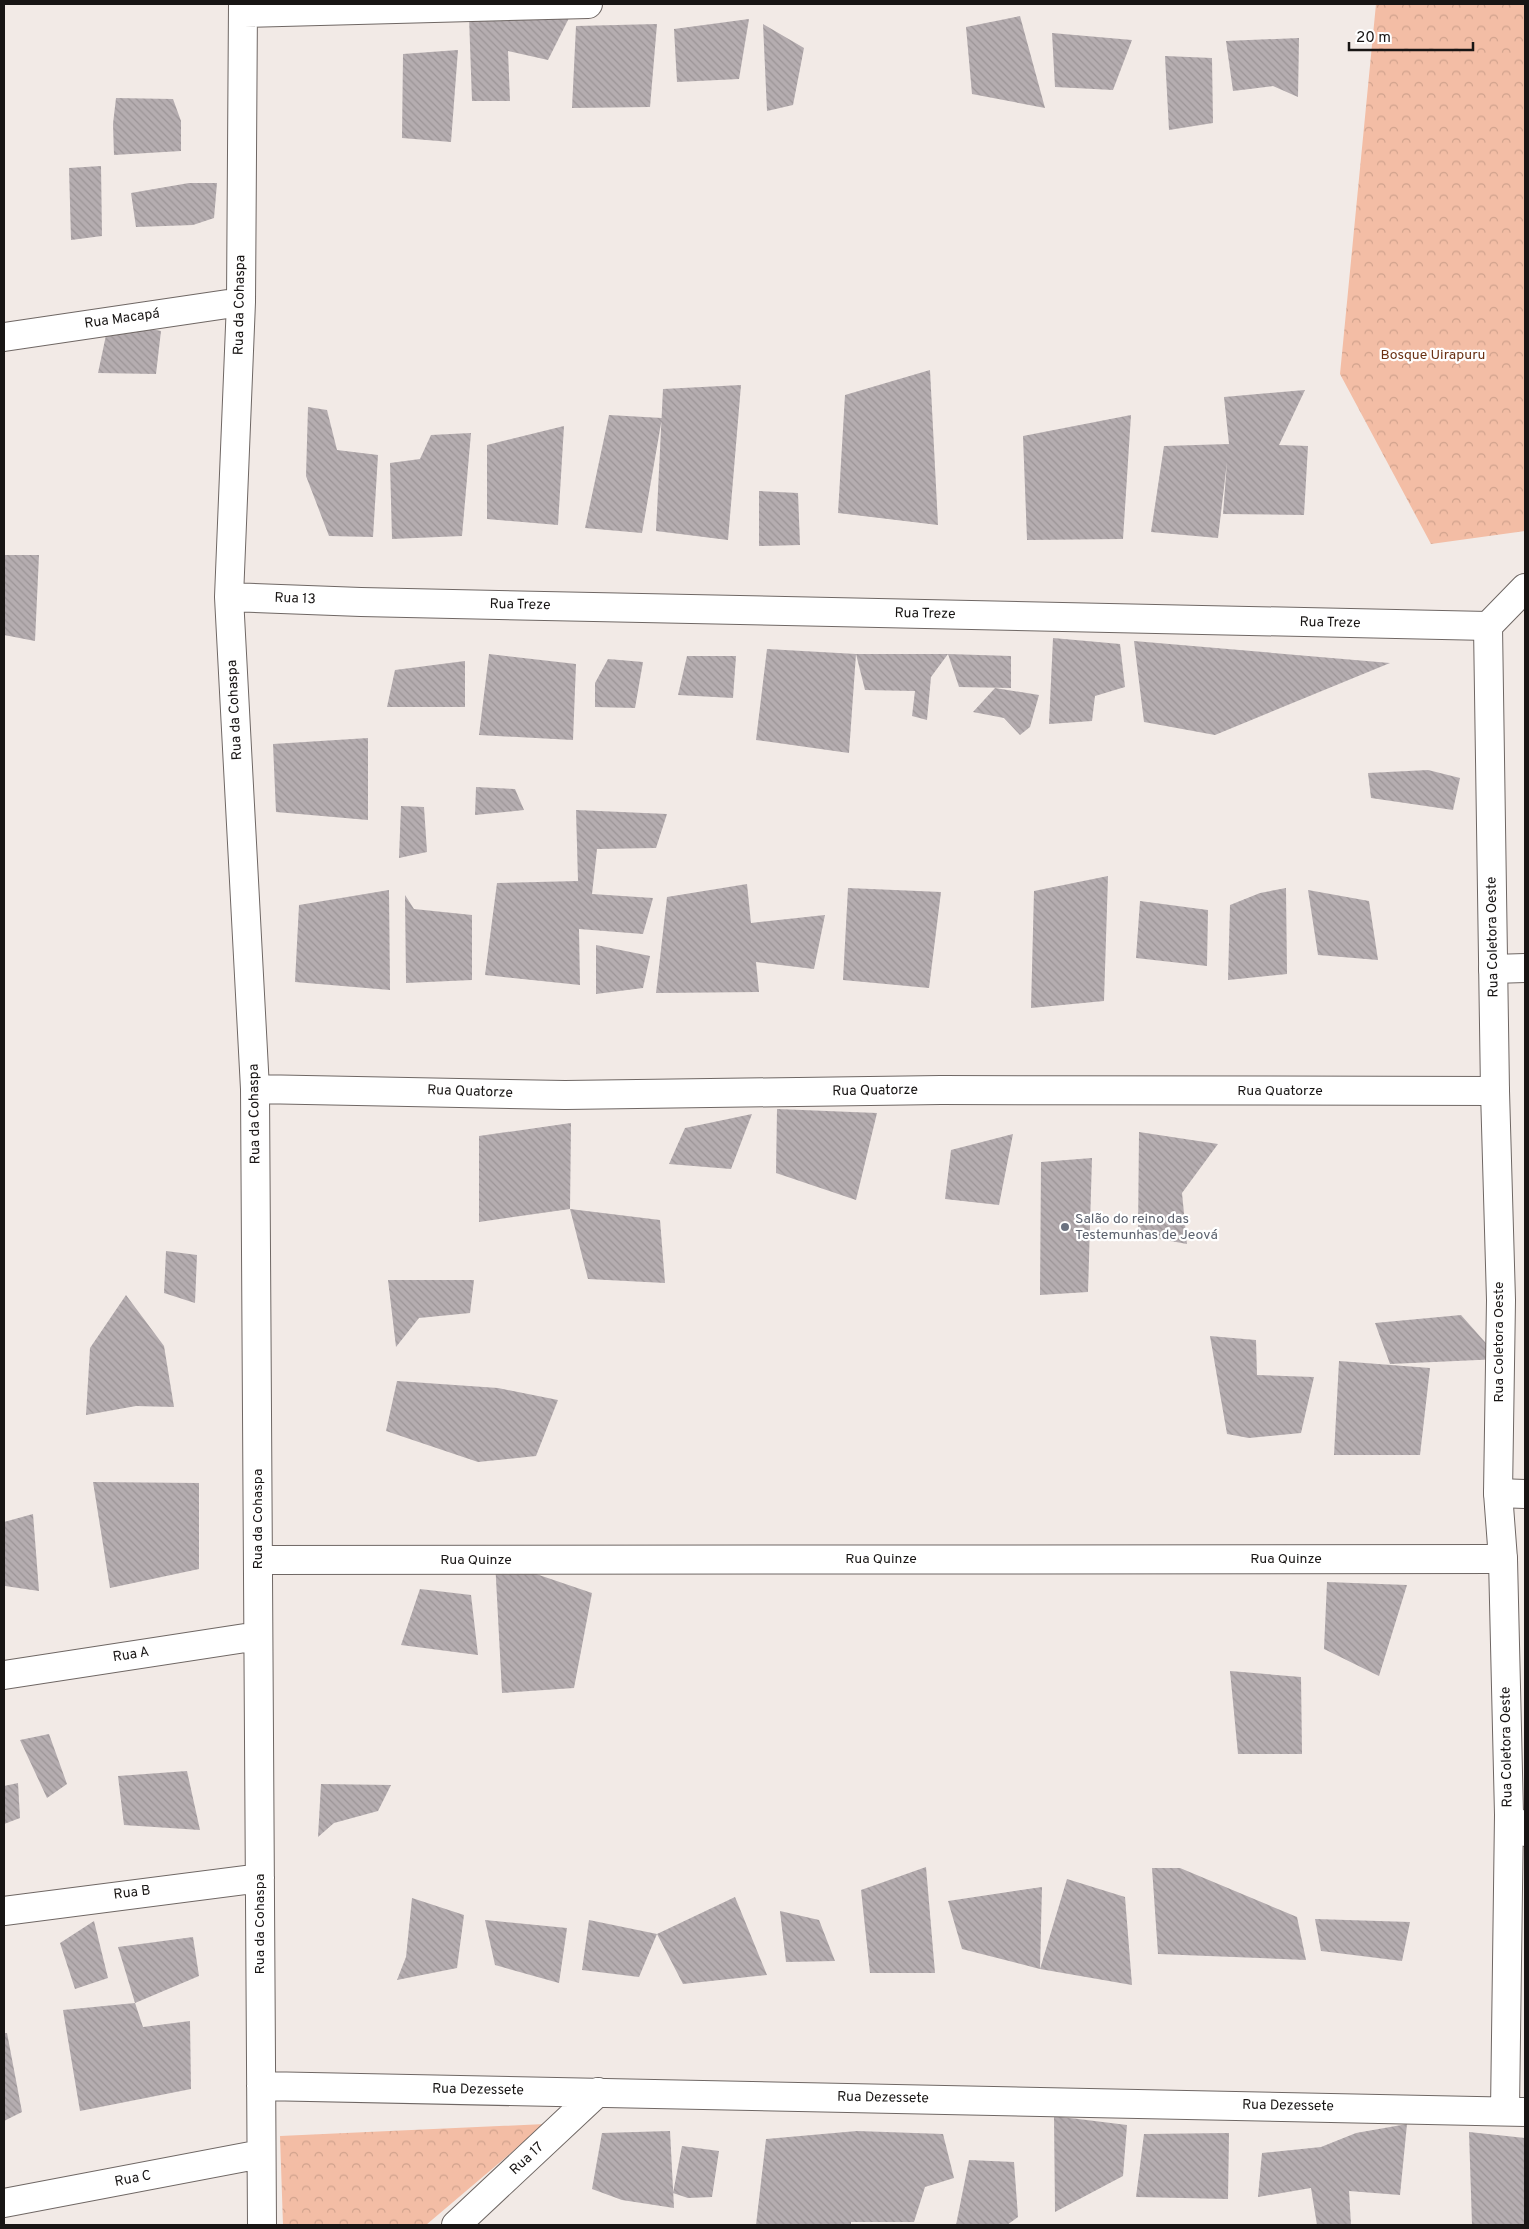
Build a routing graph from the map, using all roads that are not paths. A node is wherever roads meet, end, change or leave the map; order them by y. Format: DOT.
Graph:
graph roads {
  1 [pos="588,4"];
  2 [pos="244,8"];
  3 [pos="241,302"];
  4 [pos="4,337"];
  5 [pos="1525,588"];
  6 [pos="229,597"];
  7 [pos="362,602"];
  8 [pos="1488,626"];
  9 [pos="1525,968"];
  10 [pos="1493,969"];
  11 [pos="255,1089"];
  12 [pos="1495,1091"];
  13 [pos="1498,1493"];
  14 [pos="1525,1494"];
  15 [pos="1503,1559"];
  16 [pos="258,1560"];
  17 [pos="258,1636"];
  18 [pos="4,1675"];
  19 [pos="1517,1824"];
  20 [pos="260,1878"];
  21 [pos="4,1910"];
  22 [pos="261,2086"];
  23 [pos="598,2092"];
  24 [pos="1515,2111"];
  25 [pos="261,2154"];
  26 [pos="4,2203"];
  27 [pos="262,2225"];
  28 [pos="456,2225"];
  1 -- 2 [label="street"];
  2 -- 3 [label="street, Rua da Cohaspa"];
  3 -- 4 [label="street, Rua Macapá"];
  3 -- 6 [label="street, Rua da Cohaspa"];
  5 -- 8 [label="street"];
  6 -- 7 [label="street, Rua 13"];
  6 -- 11 [label="street, Rua da Cohaspa"];
  7 -- 8 [label="street, Rua Treze"];
  8 -- 10 [label="street, Rua Coletora Oeste"];
  9 -- 10 [label="street"];
  10 -- 12 [label="street, Rua Coletora Oeste"];
  11 -- 12 [label="street, Rua Quatorze"];
  11 -- 16 [label="street, Rua da Cohaspa"];
  12 -- 13 [label="street, Rua Coletora Oeste"];
  13 -- 14 [label="street"];
  13 -- 15 [label="street, Rua Coletora Oeste"];
  15 -- 16 [label="street, Rua Quinze"];
  15 -- 19 [label="street, Rua Coletora Oeste"];
  16 -- 17 [label="street, Rua da Cohaspa"];
  17 -- 18 [label="street, Rua A"];
  17 -- 20 [label="street, Rua da Cohaspa"];
  19 -- 24 [label="street, Rua Coletora Oeste"];
  20 -- 21 [label="street, Rua B"];
  20 -- 22 [label="street, Rua da Cohaspa"];
  22 -- 23 [label="street, Rua Dezessete"];
  22 -- 25 [label="street, Rua da Cohaspa"];
  23 -- 24 [label="street, Rua Dezessete"];
  23 -- 28 [label="street, Rua 17"];
  25 -- 26 [label="street, Rua C"];
  25 -- 27 [label="street, Rua da Cohaspa"];
}
